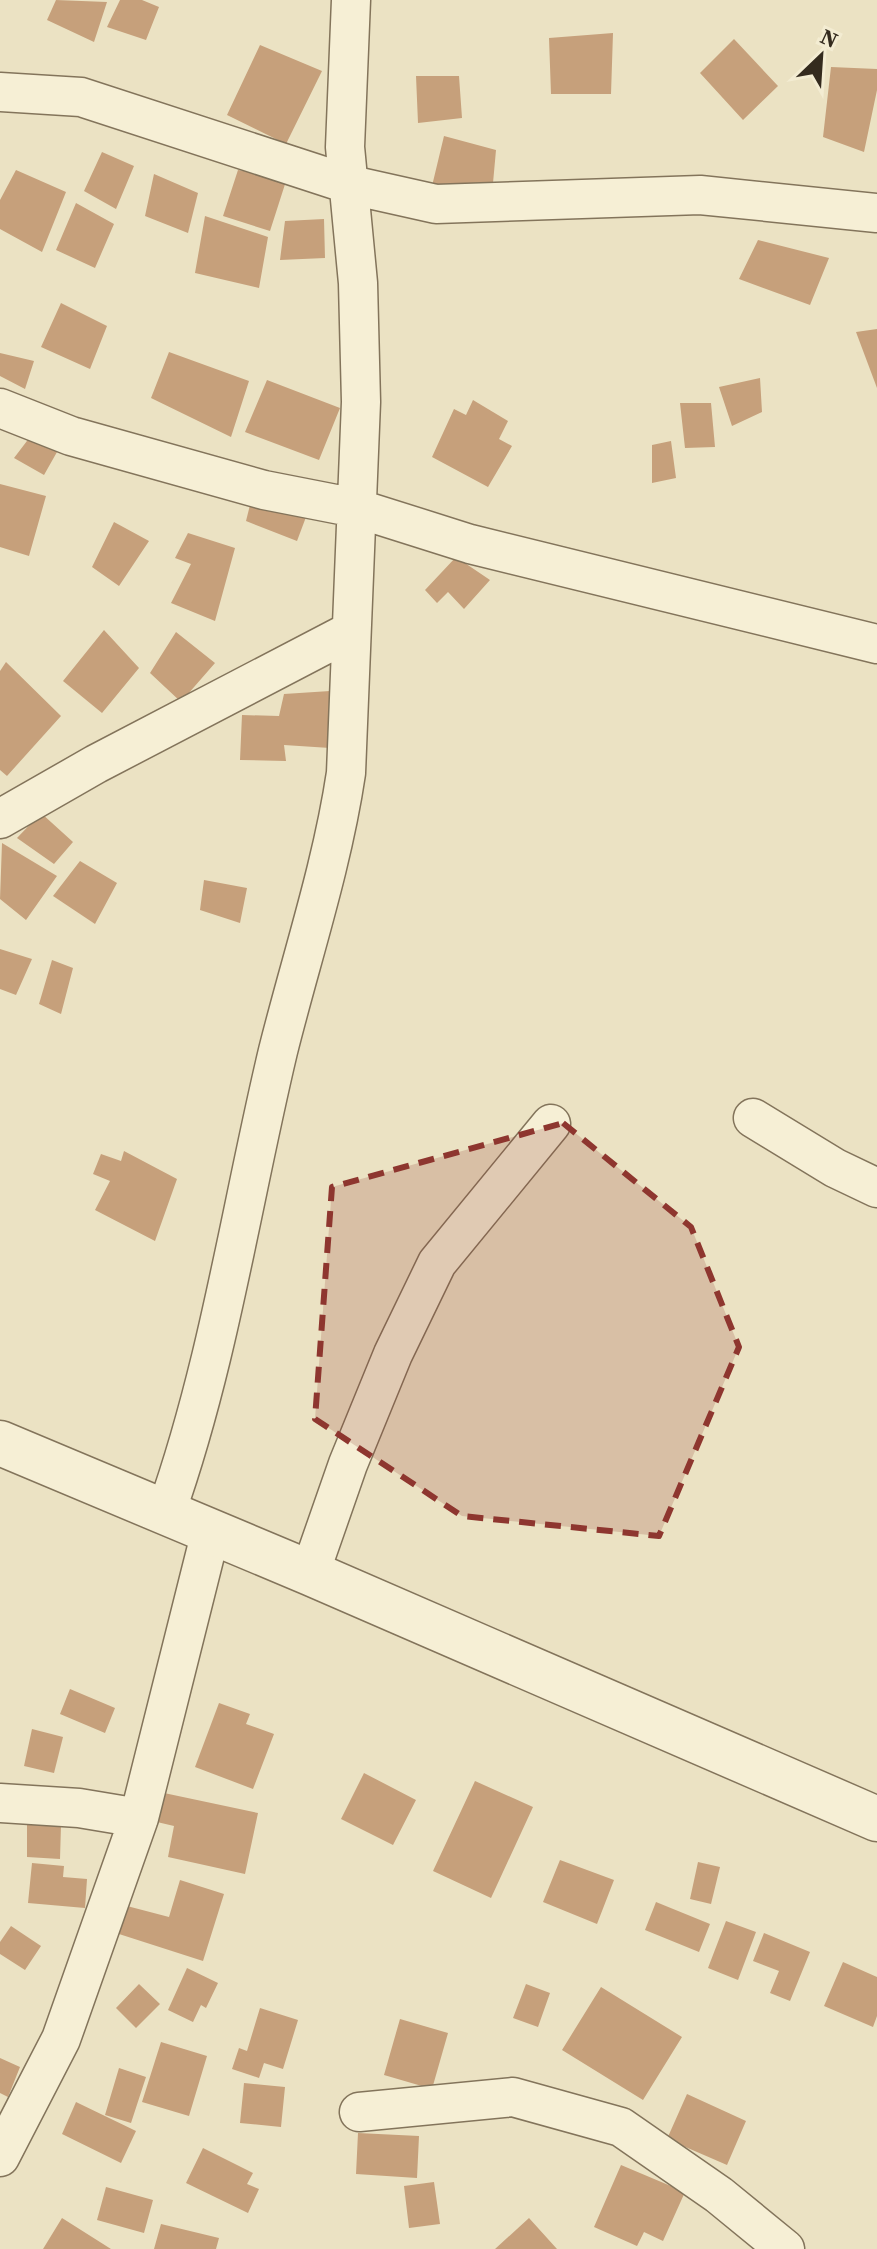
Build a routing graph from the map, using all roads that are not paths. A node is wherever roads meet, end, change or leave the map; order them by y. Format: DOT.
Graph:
graph roads {
  1 [pos="351,0"];
  2 [pos="0,92"];
  3 [pos="351,185"];
  4 [pos="877,213"];
  5 [pos="0,408"];
  6 [pos="356,508"];
  7 [pos="351,631"];
  8 [pos="877,644"];
  9 [pos="0,819"];
  10 [pos="753,1118"];
  11 [pos="551,1124"];
  12 [pos="877,1188"];
  13 [pos="0,1443"];
  14 [pos="166,1512"];
  15 [pos="211,1531"];
  16 [pos="310,1573"];
  17 [pos="0,1803"];
  18 [pos="139,1818"];
  19 [pos="877,1819"];
  20 [pos="359,2112"];
  21 [pos="0,2157"];
  22 [pos="785,2249"];
  1 -- 3 [label="street"];
  2 -- 3 [label="street"];
  3 -- 4 [label="street"];
  3 -- 6 [label="street"];
  5 -- 6 [label="street"];
  6 -- 7 [label="street"];
  6 -- 8 [label="street"];
  7 -- 9 [label="street"];
  7 -- 14 [label="street"];
  10 -- 12 [label="street"];
  11 -- 16 [label="street"];
  13 -- 14 [label="street"];
  14 -- 15 [label="street"];
  15 -- 16 [label="street"];
  15 -- 18 [label="street"];
  16 -- 19 [label="street"];
  17 -- 18 [label="street"];
  18 -- 21 [label="street"];
  20 -- 22 [label="street"];
}
